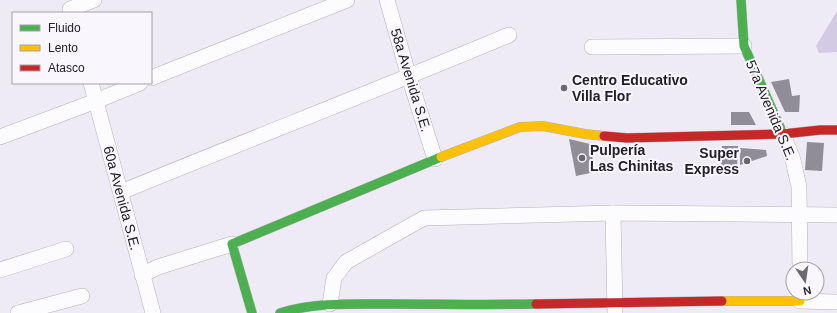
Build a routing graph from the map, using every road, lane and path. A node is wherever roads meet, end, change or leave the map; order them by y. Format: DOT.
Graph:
graph roads {
  1 [pos="94,0"];
  2 [pos="347,0"];
  3 [pos="387,0"];
  4 [pos="741,0"];
  5 [pos="69,7"];
  6 [pos="509,35"];
  7 [pos="744,46"];
  8 [pos="592,47"];
  9 [pos="409,77"];
  10 [pos="152,78"];
  11 [pos="91,84"];
  12 [pos="138,84"];
  13 [pos="96,101"];
  14 [pos="837,130"];
  15 [pos="783,134"];
  16 [pos="0,137"];
  17 [pos="435,159"];
  18 [pos="121,192"];
  19 [pos="613,213"];
  20 [pos="800,215"];
  21 [pos="837,215"];
  22 [pos="232,244"];
  23 [pos="66,249"];
  24 [pos="800,261"];
  25 [pos="0,270"];
  26 [pos="142,274"];
  27 [pos="82,296"];
  28 [pos="800,302"];
  29 [pos="837,302"];
  30 [pos="330,304"];
  31 [pos="615,307"];
  32 [pos="487,308"];
  33 [pos="18,313"];
  34 [pos="153,313"];
  35 [pos="252,313"];
  36 [pos="280,313"];
  1 -- 5 [label="street"];
  2 -- 10 [label="street"];
  3 -- 9 [label="street, 58a Avenida S.E."];
  4 -- 7 [label="street, 57a Avenida S.E."];
  6 -- 9 [label="street"];
  7 -- 8 [label="street"];
  7 -- 15 [label="street, 57a Avenida S.E."];
  9 -- 17 [label="street, 58a Avenida S.E."];
  9 -- 18 [label="street"];
  11 -- 13 [label="street, 60a Avenida S.E."];
  12 -- 13 [label="street"];
  13 -- 16 [label="street"];
  13 -- 18 [label="street, 60a Avenida S.E."];
  14 -- 15 [label="street"];
  15 -- 17 [label="street"];
  15 -- 20 [label="street, 57a Avenida S.E."];
  17 -- 22 [label="street"];
  18 -- 26 [label="street, 60a Avenida S.E."];
  19 -- 20 [label="street"];
  19 -- 30 [label="street"];
  19 -- 31 [label="street"];
  20 -- 21 [label="street"];
  20 -- 24 [label="street, 57a Avenida S.E."];
  22 -- 26 [label="street"];
  22 -- 35 [label="street"];
  23 -- 25 [label="street"];
  26 -- 34 [label="street, 60a Avenida S.E."];
  27 -- 33 [label="street"];
  28 -- 29 [label="street"];
  28 -- 31 [label="street"];
  30 -- 32 [label="street"];
  30 -- 36 [label="street"];
  31 -- 32 [label="street"];
}
